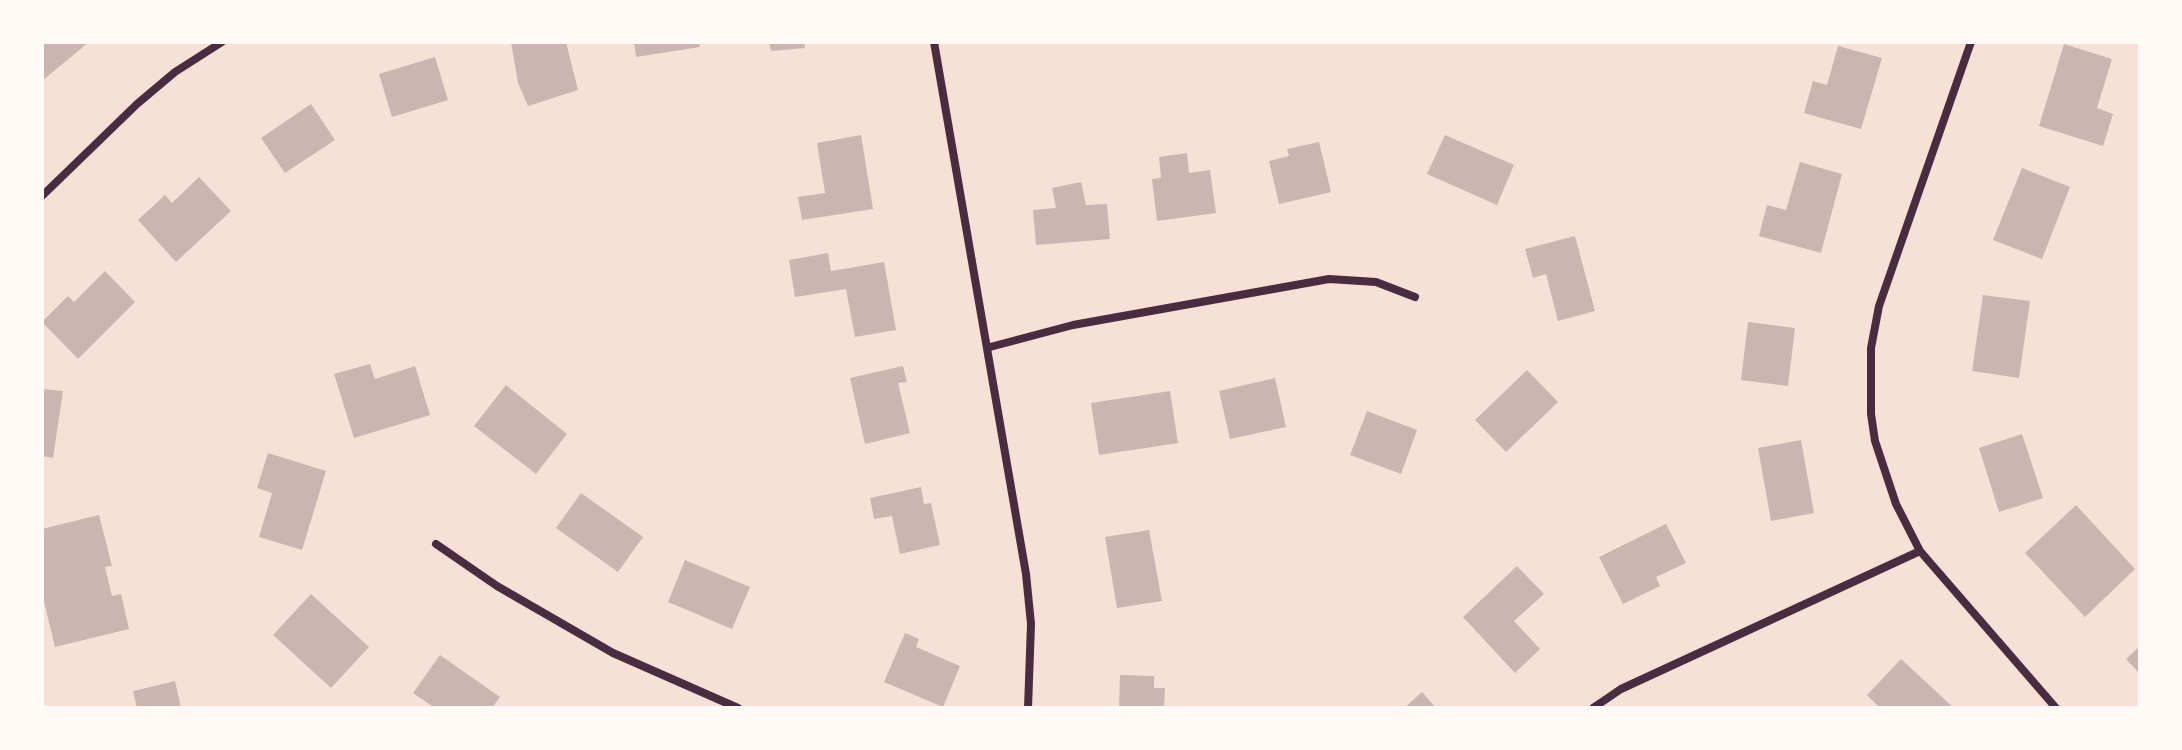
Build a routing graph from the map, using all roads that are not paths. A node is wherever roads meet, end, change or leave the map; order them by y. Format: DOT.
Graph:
graph roads {
  1 [pos="222,42"];
  2 [pos="934,42"];
  3 [pos="1971,42"];
  4 [pos="42,196"];
  5 [pos="1415,297"];
  6 [pos="990,347"];
  7 [pos="436,544"];
  8 [pos="1920,551"];
  9 [pos="738,708"];
  10 [pos="1028,708"];
  11 [pos="1593,708"];
  12 [pos="2056,708"];
  1 -- 4 [label="street"];
  2 -- 6 [label="street"];
  3 -- 8 [label="street"];
  5 -- 6 [label="street"];
  6 -- 10 [label="street"];
  7 -- 9 [label="street"];
  8 -- 11 [label="street"];
  8 -- 12 [label="street"];
}
